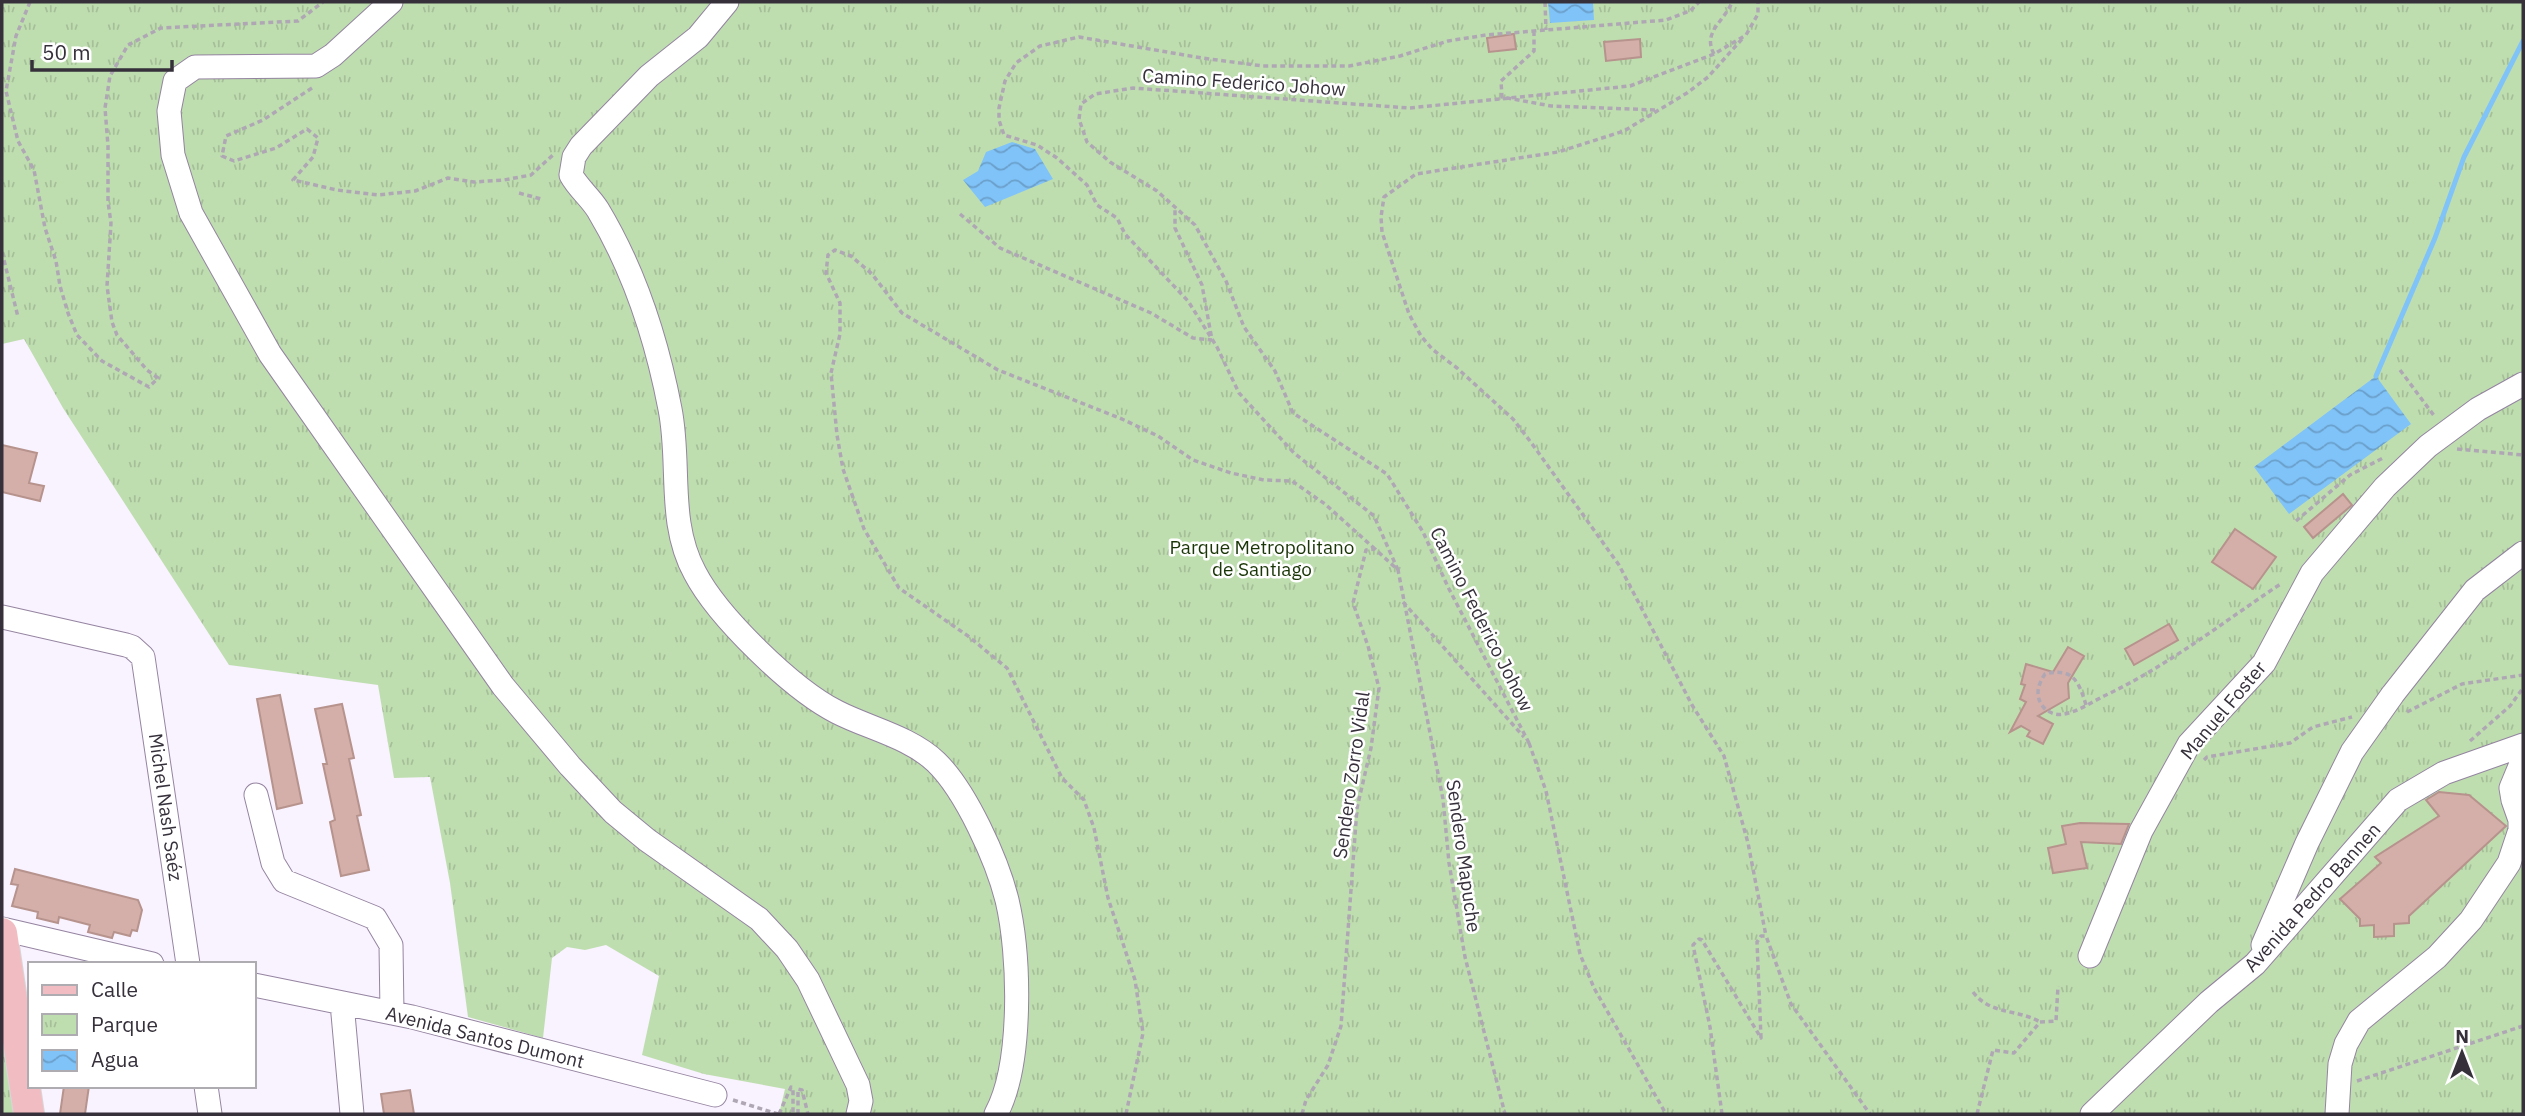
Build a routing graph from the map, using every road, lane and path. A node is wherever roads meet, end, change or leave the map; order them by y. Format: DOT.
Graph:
graph roads {
  1 [pos="30,2"];
  2 [pos="323,2"];
  3 [pos="391,2"];
  4 [pos="727,2"];
  5 [pos="1545,2"];
  6 [pos="1699,2"];
  7 [pos="1732,2"];
  8 [pos="1758,2"];
  9 [pos="1534,30"];
  10 [pos="1546,30"];
  11 [pos="1746,35"];
  12 [pos="1714,54"];
  13 [pos="333,55"];
  14 [pos="1502,97"];
  15 [pos="1658,110"];
  16 [pos="562,146"];
  17 [pos="519,193"];
  18 [pos="541,199"];
  19 [pos="1175,207"];
  20 [pos="960,214"];
  21 [pos="2,252"];
  22 [pos="18,317"];
  23 [pos="1212,340"];
  24 [pos="2400,370"];
  25 [pos="2523,384"];
  26 [pos="2446,433"];
  27 [pos="1375,549"];
  28 [pos="2523,553"];
  29 [pos="1398,570"];
  30 [pos="2312,573"];
  31 [pos="1402,600"];
  32 [pos="2,617"];
  33 [pos="2523,675"];
  34 [pos="2523,688"];
  35 [pos="2086,705"];
  36 [pos="2379,714"];
  37 [pos="2403,716"];
  38 [pos="2470,741"];
  39 [pos="1529,743"];
  40 [pos="2523,745"];
  41 [pos="2523,759"];
  42 [pos="2176,766"];
  43 [pos="256,795"];
  44 [pos="2,931"];
  45 [pos="1766,936"];
  46 [pos="2090,956"];
  47 [pos="143,962"];
  48 [pos="188,962"];
  49 [pos="2255,964"];
  50 [pos="256,985"];
  51 [pos="2057,986"];
  52 [pos="1973,992"];
  53 [pos="342,1003"];
  54 [pos="392,1013"];
  55 [pos="2040,1022"];
  56 [pos="2523,1026"];
  57 [pos="2338,1087"];
  58 [pos="206,1088"];
  59 [pos="715,1095"];
  60 [pos="29,1114"];
  61 [pos="210,1114"];
  62 [pos="352,1114"];
  63 [pos="778,1114"];
  64 [pos="796,1114"];
  65 [pos="808,1114"];
  66 [pos="858,1114"];
  67 [pos="996,1114"];
  68 [pos="1126,1114"];
  69 [pos="1302,1114"];
  70 [pos="1505,1114"];
  71 [pos="1666,1114"];
  72 [pos="1723,1114"];
  73 [pos="1870,1114"];
  74 [pos="1977,1114"];
  75 [pos="2092,1114"];
  76 [pos="2337,1114"];
  1 -- 2 [label="path"];
  3 -- 13 [label="street"];
  4 -- 67 [label="street"];
  5 -- 10 [label="path"];
  6 -- 10 [label="path"];
  7 -- 12 [label="path"];
  8 -- 11 [label="path"];
  9 -- 10 [label="path"];
  9 -- 14 [label="path"];
  9 -- 23 [label="path"];
  11 -- 12 [label="path, Camino Federico Johow"];
  11 -- 15 [label="path"];
  12 -- 14 [label="path, Camino Federico Johow"];
  13 -- 16 [label="path"];
  13 -- 66 [label="street"];
  14 -- 15 [label="path"];
  14 -- 19 [label="path, Camino Federico Johow"];
  15 -- 45 [label="path"];
  17 -- 18 [label="path"];
  19 -- 23 [label="path"];
  19 -- 39 [label="path, Camino Federico Johow"];
  20 -- 23 [label="path"];
  21 -- 22 [label="path"];
  23 -- 29 [label="path"];
  24 -- 26 [label="path"];
  25 -- 26 [label="street, Manuel Foster"];
  26 -- 30 [label="street, Manuel Foster"];
  27 -- 29 [label="path"];
  27 -- 68 [label="path"];
  27 -- 69 [label="path, Sendero Zorro Vidal"];
  28 -- 36 [label="street"];
  29 -- 31 [label="path"];
  30 -- 35 [label="path"];
  30 -- 42 [label="street, Manuel Foster"];
  31 -- 39 [label="path"];
  31 -- 70 [label="path, Sendero Mapuche"];
  32 -- 48 [label="street, Michel Nash Saéz"];
  33 -- 37 [label="path"];
  34 -- 38 [label="path"];
  35 -- 35 [label="path"];
  36 -- 42 [label="path"];
  36 -- 49 [label="street"];
  39 -- 71 [label="path"];
  40 -- 49 [label="street, Avenida Pedro Bannen"];
  41 -- 57 [label="street"];
  42 -- 46 [label="street, Manuel Foster"];
  43 -- 54 [label="street"];
  44 -- 47 [label="street"];
  44 -- 60 [label="main road"];
  45 -- 72 [label="path"];
  45 -- 73 [label="path"];
  49 -- 75 [label="street, Avenida Pedro Bannen"];
  50 -- 53 [label="street, Avenida Santos Dumont"];
  51 -- 55 [label="path"];
  52 -- 55 [label="path"];
  53 -- 54 [label="street, Avenida Santos Dumont"];
  53 -- 62 [label="street"];
  54 -- 59 [label="street, Avenida Santos Dumont"];
  55 -- 74 [label="path"];
  56 -- 57 [label="path"];
  57 -- 76 [label="street"];
  58 -- 61 [label="street"];
  59 -- 63 [label="path"];
  63 -- 64 [label="path"];
  64 -- 65 [label="path"];
}
